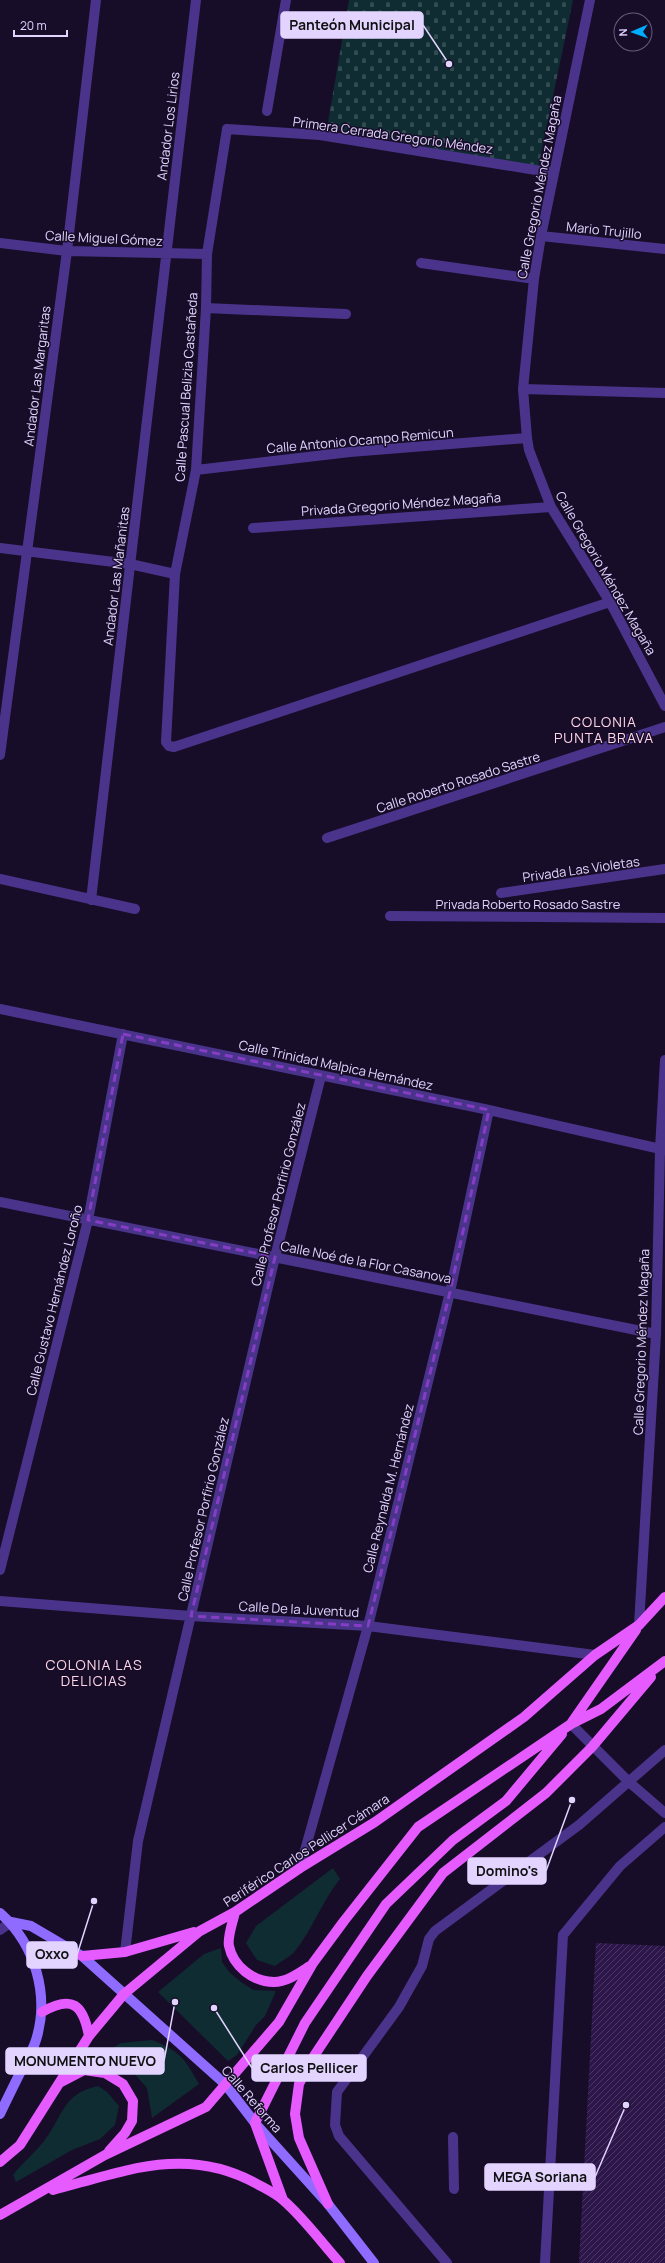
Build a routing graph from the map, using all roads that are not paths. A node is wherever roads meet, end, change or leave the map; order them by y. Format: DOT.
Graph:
graph roads {
  1 [pos="96,0"];
  2 [pos="196,0"];
  3 [pos="286,0"];
  4 [pos="590,0"];
  5 [pos="267,111"];
  6 [pos="227,129"];
  7 [pos="554,173"];
  8 [pos="541,236"];
  9 [pos="0,243"];
  10 [pos="665,249"];
  11 [pos="67,252"];
  12 [pos="207,254"];
  13 [pos="165,255"];
  14 [pos="421,263"];
  15 [pos="534,279"];
  16 [pos="206,308"];
  17 [pos="346,314"];
  18 [pos="523,389"];
  19 [pos="665,393"];
  20 [pos="528,438"];
  21 [pos="196,470"];
  22 [pos="551,507"];
  23 [pos="253,528"];
  24 [pos="0,548"];
  25 [pos="28,552"];
  26 [pos="130,564"];
  27 [pos="174,574"];
  28 [pos="610,602"];
  29 [pos="665,706"];
  30 [pos="665,727"];
  31 [pos="0,755"];
  32 [pos="327,838"];
  33 [pos="665,869"];
  34 [pos="0,879"];
  35 [pos="501,893"];
  36 [pos="91,900"];
  37 [pos="135,909"];
  38 [pos="390,916"];
  39 [pos="665,918"];
  40 [pos="0,1009"];
  41 [pos="123,1034"];
  42 [pos="665,1060"];
  43 [pos="321,1076"];
  44 [pos="489,1110"];
  45 [pos="662,1150"];
  46 [pos="0,1202"];
  47 [pos="88,1220"];
  48 [pos="275,1257"];
  49 [pos="450,1292"];
  50 [pos="656,1334"];
  51 [pos="0,1570"];
  52 [pos="665,1597"];
  53 [pos="0,1602"];
  54 [pos="191,1616"];
  55 [pos="639,1625"];
  56 [pos="368,1626"];
  57 [pos="595,1655"];
  58 [pos="663,1663"];
  59 [pos="571,1724"];
  60 [pos="592,1746"];
  61 [pos="665,1750"];
  62 [pos="629,1782"];
  63 [pos="665,1813"];
  64 [pos="665,1827"];
  65 [pos="300,1868"];
  66 [pos="235,1912"];
  67 [pos="0,1913"];
  68 [pos="11,1922"];
  69 [pos="0,1930"];
  70 [pos="200,1931"];
  71 [pos="125,1952"];
  72 [pos="82,1956"];
  73 [pos="313,1963"];
  74 [pos="124,1994"];
  75 [pos="42,2012"];
  76 [pos="89,2036"];
  77 [pos="59,2083"];
  78 [pos="225,2084"];
  79 [pos="0,2114"];
  80 [pos="255,2123"];
  81 [pos="453,2137"];
  82 [pos="105,2155"];
  83 [pos="0,2162"];
  84 [pos="454,2189"];
  85 [pos="42,2193"];
  86 [pos="283,2200"];
  87 [pos="328,2204"];
  88 [pos="0,2215"];
  89 [pos="340,2263"];
  90 [pos="374,2263"];
  91 [pos="447,2263"];
  92 [pos="545,2263"];
  1 -- 11 [label="street, Andador Las Margaritas"];
  2 -- 13 [label="street, Andador Los Lirios"];
  3 -- 5 [label="street"];
  4 -- 7 [label="street, Calle Gregorio Méndez Magaña"];
  6 -- 7 [label="street, Primera Cerrada Gregorio Méndez"];
  6 -- 12 [label="street, Calle Pascual Belizia Castañeda"];
  7 -- 8 [label="street, Calle Gregorio Méndez Magaña"];
  8 -- 10 [label="street, Mario Trujillo"];
  8 -- 15 [label="street, Calle Gregorio Méndez Magaña"];
  9 -- 11 [label="street, Calle Miguel Gómez"];
  11 -- 13 [label="street, Calle Miguel Gómez"];
  11 -- 25 [label="street, Andador Las Margaritas"];
  12 -- 13 [label="street, Calle Miguel Gómez"];
  12 -- 16 [label="street, Calle Pascual Belizia Castañeda"];
  13 -- 26 [label="street, Andador Las Mañanitas"];
  14 -- 15 [label="street"];
  15 -- 18 [label="street, Calle Gregorio Méndez Magaña"];
  16 -- 17 [label="street"];
  16 -- 21 [label="street, Calle Pascual Belizia Castañeda"];
  18 -- 19 [label="street"];
  18 -- 20 [label="street, Calle Gregorio Méndez Magaña"];
  20 -- 21 [label="street, Calle Antonio Ocampo Remicun"];
  20 -- 22 [label="street, Calle Gregorio Méndez Magaña"];
  21 -- 27 [label="street, Calle Pascual Belizia Castañeda"];
  22 -- 23 [label="street, Privada Gregorio Méndez Magaña"];
  22 -- 28 [label="street, Calle Gregorio Méndez Magaña"];
  24 -- 25 [label="street"];
  25 -- 26 [label="street"];
  25 -- 31 [label="street, Andador Las Margaritas"];
  26 -- 27 [label="street"];
  26 -- 36 [label="street, Andador Las Mañanitas"];
  27 -- 28 [label="street, Calle Pascual Belizia Castañeda"];
  28 -- 29 [label="street, Calle Gregorio Méndez Magaña"];
  30 -- 32 [label="street, Calle Roberto Rosado Sastre"];
  33 -- 35 [label="street, Privada Las Violetas"];
  34 -- 36 [label="street"];
  36 -- 37 [label="street"];
  38 -- 39 [label="street, Privada Roberto Rosado Sastre"];
  40 -- 41 [label="street, Calle Trinidad Malpica Hernández"];
  41 -- 43 [label="street, Calle Trinidad Malpica Hernández"];
  41 -- 47 [label="street, Calle Gustavo Hernández Loroño"];
  42 -- 45 [label="street, Calle Gregorio Méndez Magaña"];
  43 -- 44 [label="street, Calle Trinidad Malpica Hernández"];
  43 -- 48 [label="street, Calle Profesor Porfirio González"];
  44 -- 45 [label="street, Calle Trinidad Malpica Hernández"];
  44 -- 49 [label="street, Calle Reynalda M. Hernández"];
  45 -- 50 [label="street, Calle Gregorio Méndez Magaña"];
  46 -- 47 [label="street, Calle Noé de la Flor Casanova"];
  47 -- 48 [label="street, Calle Noé de la Flor Casanova"];
  47 -- 51 [label="street, Calle Gustavo Hernández Loroño"];
  48 -- 49 [label="street, Calle Noé de la Flor Casanova"];
  48 -- 54 [label="street, Calle Profesor Porfirio González"];
  49 -- 50 [label="street, Calle Noé de la Flor Casanova"];
  49 -- 56 [label="street, Calle Reynalda M. Hernández"];
  50 -- 55 [label="street, Calle Gregorio Méndez Magaña"];
  52 -- 55 [label="main road, Periférico Carlos Pellicer Cámara"];
  53 -- 54 [label="street, Calle De la Juventud"];
  54 -- 56 [label="street, Calle De la Juventud"];
  54 -- 71 [label="street, Calle Profesor Porfirio González"];
  55 -- 57 [label="main road, Periférico Carlos Pellicer Cámara"];
  55 -- 59 [label="main road"];
  56 -- 57 [label="street, Calle De la Juventud"];
  56 -- 65 [label="street, Calle Reynalda M. Hernández"];
  57 -- 65 [label="main road, Periférico Carlos Pellicer Cámara"];
  58 -- 59 [label="main road"];
  58 -- 60 [label="main road"];
  59 -- 60 [label="street"];
  59 -- 73 [label="main road"];
  59 -- 80 [label="main road"];
  60 -- 62 [label="street"];
  60 -- 87 [label="main road"];
  61 -- 62 [label="street"];
  62 -- 63 [label="street"];
  62 -- 91 [label="street"];
  64 -- 92 [label="street"];
  65 -- 66 [label="main road, Periférico Carlos Pellicer Cámara"];
  66 -- 70 [label="main road, Periférico Carlos Pellicer Cámara"];
  66 -- 73 [label="main road"];
  67 -- 68 [label="main road"];
  68 -- 69 [label="street"];
  68 -- 72 [label="main road, Calle Reforma"];
  68 -- 75 [label="main road"];
  70 -- 71 [label="main road"];
  70 -- 74 [label="main road, Periférico Carlos Pellicer Cámara"];
  71 -- 72 [label="main road"];
  72 -- 74 [label="main road, Calle Reforma"];
  73 -- 78 [label="main road"];
  74 -- 76 [label="main road, Periférico Carlos Pellicer Cámara"];
  74 -- 78 [label="main road, Calle Reforma"];
  75 -- 76 [label="main road"];
  75 -- 79 [label="main road"];
  76 -- 77 [label="main road, Periférico Carlos Pellicer Cámara"];
  77 -- 82 [label="main road"];
  77 -- 83 [label="main road, Periférico Carlos Pellicer Cámara"];
  78 -- 80 [label="main road, Calle Reforma"];
  78 -- 82 [label="main road"];
  80 -- 86 [label="main road"];
  80 -- 87 [label="main road, Calle Reforma"];
  81 -- 84 [label="street"];
  82 -- 85 [label="main road"];
  85 -- 86 [label="main road"];
  85 -- 88 [label="main road"];
  86 -- 89 [label="main road"];
  87 -- 90 [label="main road, Calle Reforma"];
}
